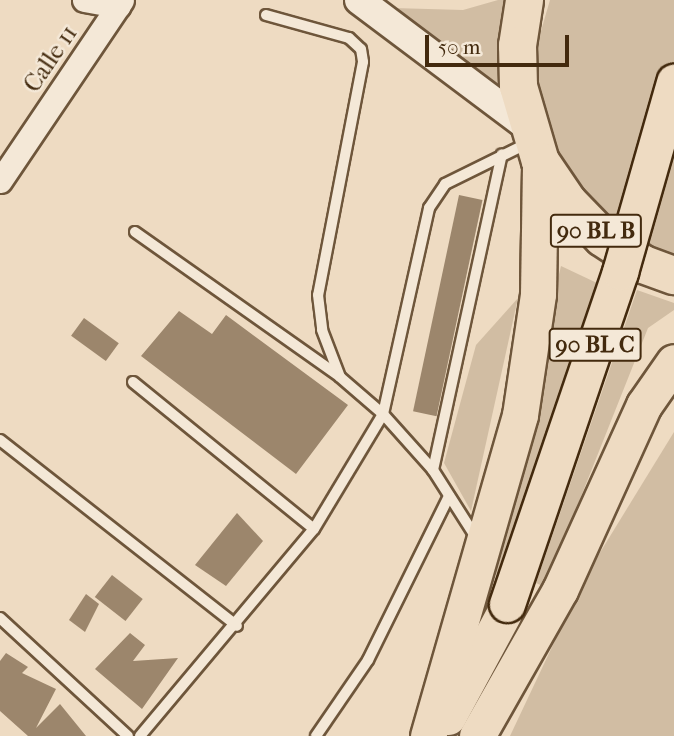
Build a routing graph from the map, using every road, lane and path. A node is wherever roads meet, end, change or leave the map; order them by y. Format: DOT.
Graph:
graph roads {
  1 [pos="84,0"];
  2 [pos="359,0"];
  3 [pos="524,0"];
  4 [pos="120,3"];
  5 [pos="266,15"];
  6 [pos="674,82"];
  7 [pos="525,145"];
  8 [pos="0,181"];
  9 [pos="135,232"];
  10 [pos="674,275"];
  11 [pos="674,362"];
  12 [pos="340,377"];
  13 [pos="133,382"];
  14 [pos="383,414"];
  15 [pos="0,440"];
  16 [pos="433,470"];
  17 [pos="449,496"];
  18 [pos="314,528"];
  19 [pos="482,547"];
  20 [pos="506,609"];
  21 [pos="0,618"];
  22 [pos="237,626"];
  23 [pos="128,736"];
  24 [pos="140,736"];
  25 [pos="316,736"];
  26 [pos="428,736"];
  27 [pos="438,736"];
  28 [pos="465,736"];
  29 [pos="477,736"];
  1 -- 4 [label="street"];
  2 -- 7 [label="street"];
  3 -- 7 [label="highway, 90 BL B"];
  4 -- 8 [label="street, Calle 11"];
  5 -- 12 [label="lane"];
  6 -- 20 [label="main road, 90 BL C, bridge"];
  7 -- 10 [label="highway, 90 BL B"];
  7 -- 14 [label="lane"];
  7 -- 16 [label="lane"];
  7 -- 19 [label="main road"];
  9 -- 12 [label="lane"];
  11 -- 29 [label="main road"];
  12 -- 14 [label="lane"];
  13 -- 18 [label="lane"];
  14 -- 16 [label="lane"];
  14 -- 18 [label="lane"];
  15 -- 22 [label="lane"];
  16 -- 17 [label="lane"];
  17 -- 19 [label="lane"];
  17 -- 25 [label="lane"];
  18 -- 22 [label="lane"];
  19 -- 26 [label="main road"];
  20 -- 27 [label="main road, 90 BL C"];
  20 -- 28 [label="main road, 90 BL C"];
  21 -- 23 [label="lane"];
  22 -- 24 [label="lane"];
}
